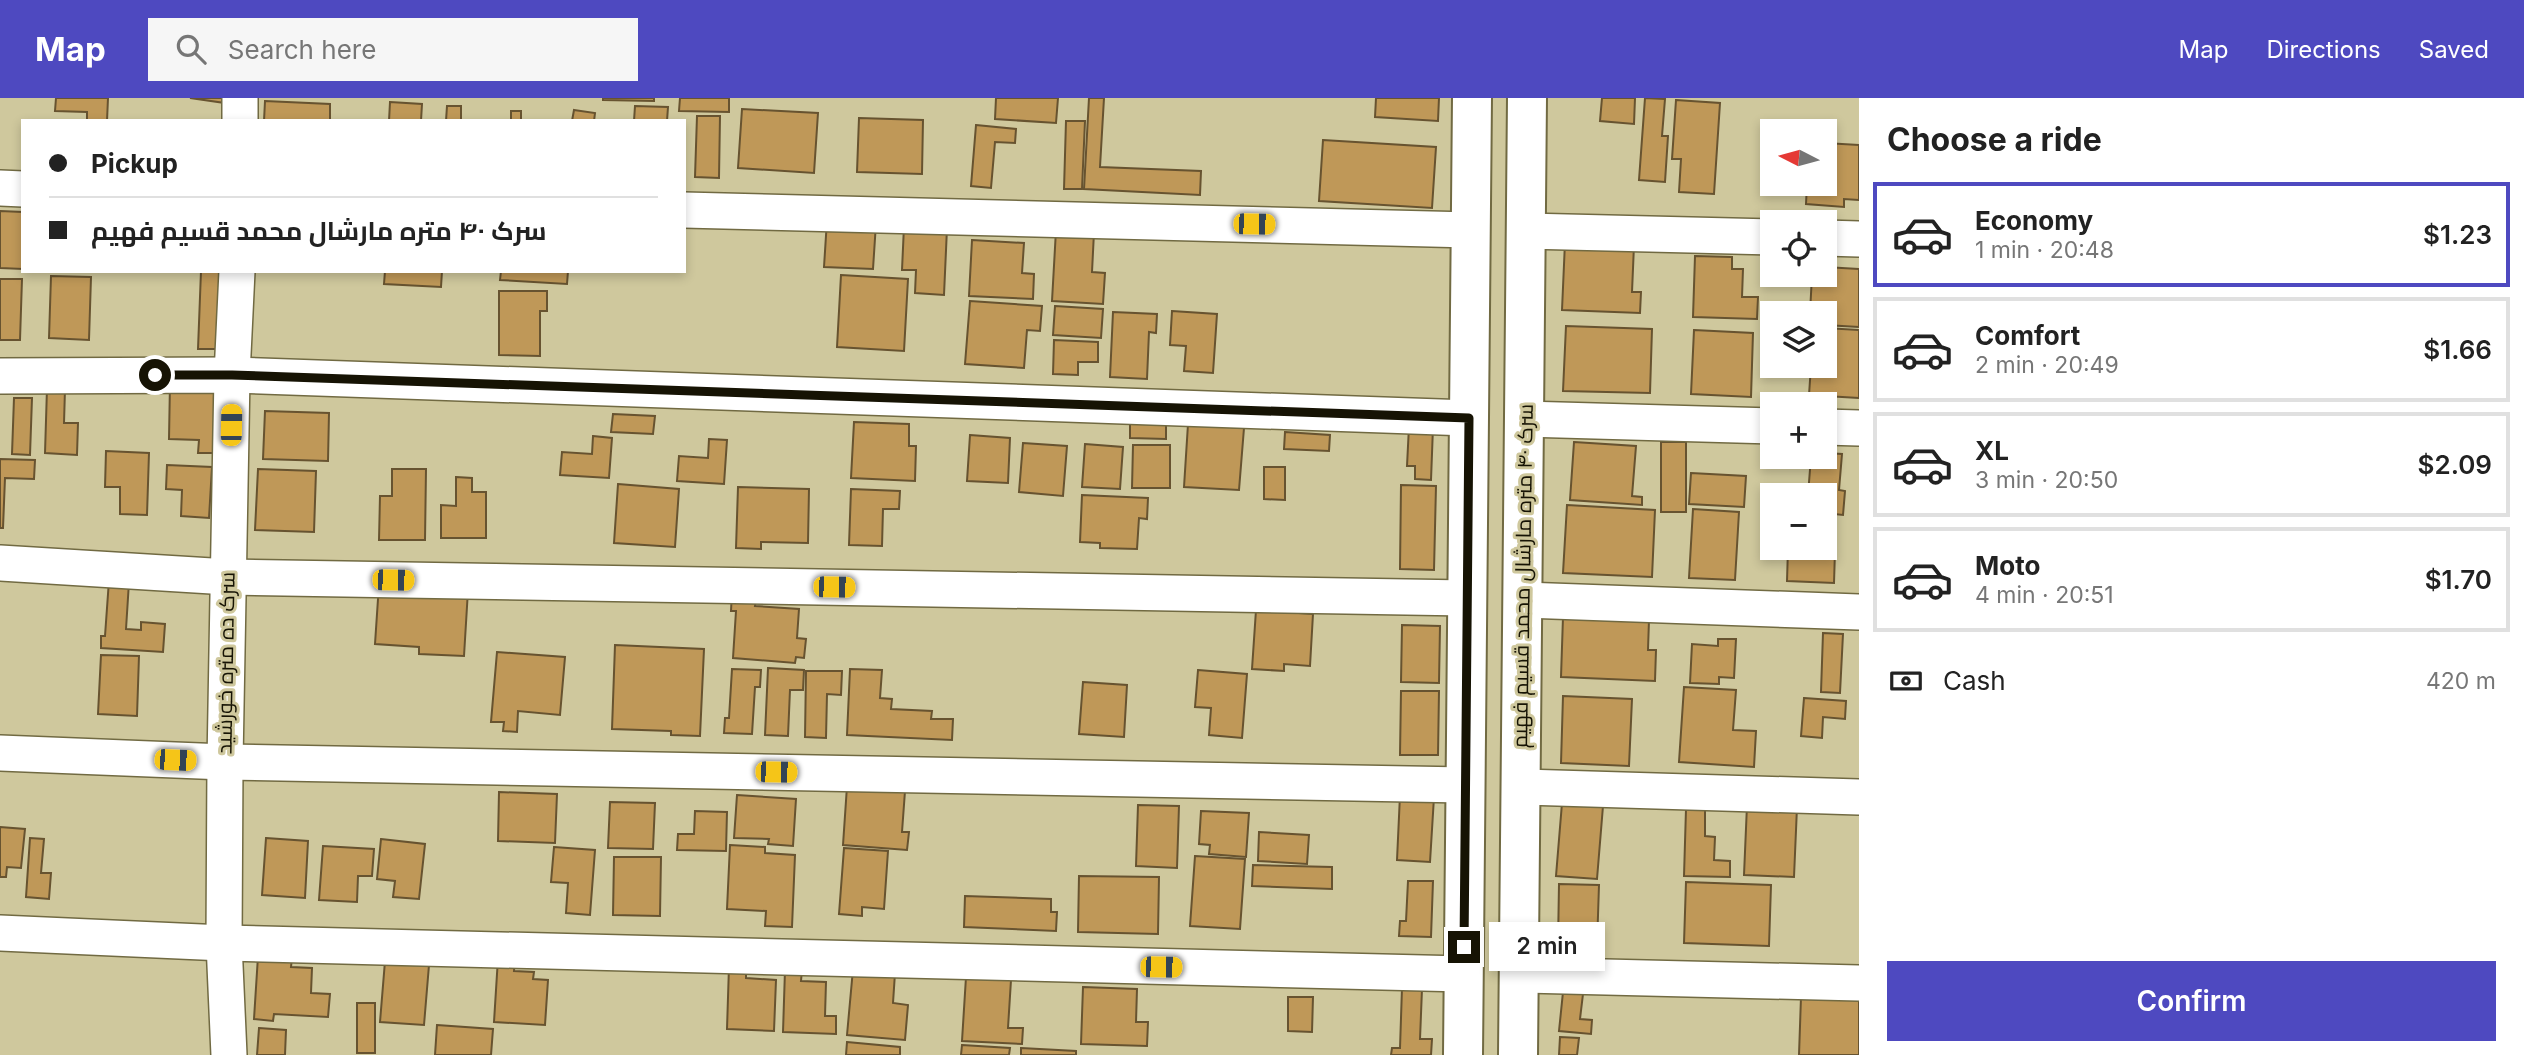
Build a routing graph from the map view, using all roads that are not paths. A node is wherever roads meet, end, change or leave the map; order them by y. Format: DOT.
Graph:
graph roads {
  1 [pos="240,98"];
  2 [pos="1472,98"];
  3 [pos="1527,98"];
  4 [pos="240,119"];
  5 [pos="0,188"];
  6 [pos="21,189"];
  7 [pos="686,210"];
  8 [pos="1471,230"];
  9 [pos="1526,231"];
  10 [pos="1760,237"];
  11 [pos="1837,238"];
  12 [pos="1859,239"];
  13 [pos="237,273"];
  14 [pos="232,375"];
  15 [pos="0,376"];
  16 [pos="1469,418"];
  17 [pos="1524,419"];
  18 [pos="1760,426"];
  19 [pos="1837,427"];
  20 [pos="1859,428"];
  21 [pos="0,563"];
  22 [pos="228,577"];
  23 [pos="1467,598"];
  24 [pos="1522,600"];
  25 [pos="1859,612"];
  26 [pos="0,753"];
  27 [pos="225,762"];
  28 [pos="1465,785"];
  29 [pos="1521,787"];
  30 [pos="1859,797"];
  31 [pos="0,933"];
  32 [pos="224,943"];
  33 [pos="1464,974"];
  34 [pos="1519,975"];
  35 [pos="1859,983"];
  36 [pos="229,1055"];
  37 [pos="1463,1055"];
  38 [pos="1518,1055"];
  1 -- 4 [label="street"];
  2 -- 8 [label="street"];
  3 -- 9 [label="street, سرک ۴۰ متره مارشال محمد قسیم فهیم"];
  5 -- 6 [label="street"];
  7 -- 8 [label="street"];
  8 -- 16 [label="street"];
  9 -- 10 [label="street"];
  9 -- 17 [label="street, سرک ۴۰ متره مارشال محمد قسیم فهیم"];
  11 -- 12 [label="street"];
  13 -- 14 [label="street, سرک ده متره خورشید"];
  14 -- 15 [label="street"];
  14 -- 16 [label="street"];
  14 -- 22 [label="street, سرک ده متره خورشید"];
  16 -- 23 [label="street"];
  17 -- 18 [label="street"];
  17 -- 24 [label="street, سرک ۴۰ متره مارشال محمد قسیم فهیم"];
  19 -- 20 [label="street"];
  21 -- 22 [label="street"];
  22 -- 23 [label="street"];
  22 -- 27 [label="street, سرک ده متره خورشید"];
  23 -- 28 [label="street"];
  24 -- 25 [label="street"];
  24 -- 29 [label="street, سرک ۴۰ متره مارشال محمد قسیم فهیم"];
  26 -- 27 [label="street"];
  27 -- 28 [label="street"];
  27 -- 32 [label="street, سرک ده متره خورشید"];
  28 -- 33 [label="street"];
  29 -- 30 [label="street"];
  29 -- 34 [label="street, سرک ۴۰ متره مارشال محمد قسیم فهیم"];
  31 -- 32 [label="street"];
  32 -- 33 [label="street"];
  32 -- 36 [label="street, سرک ده متره خورشید"];
  33 -- 37 [label="street"];
  34 -- 35 [label="street"];
  34 -- 38 [label="street, سرک ۴۰ متره مارشال محمد قسیم فهیم"];
}
